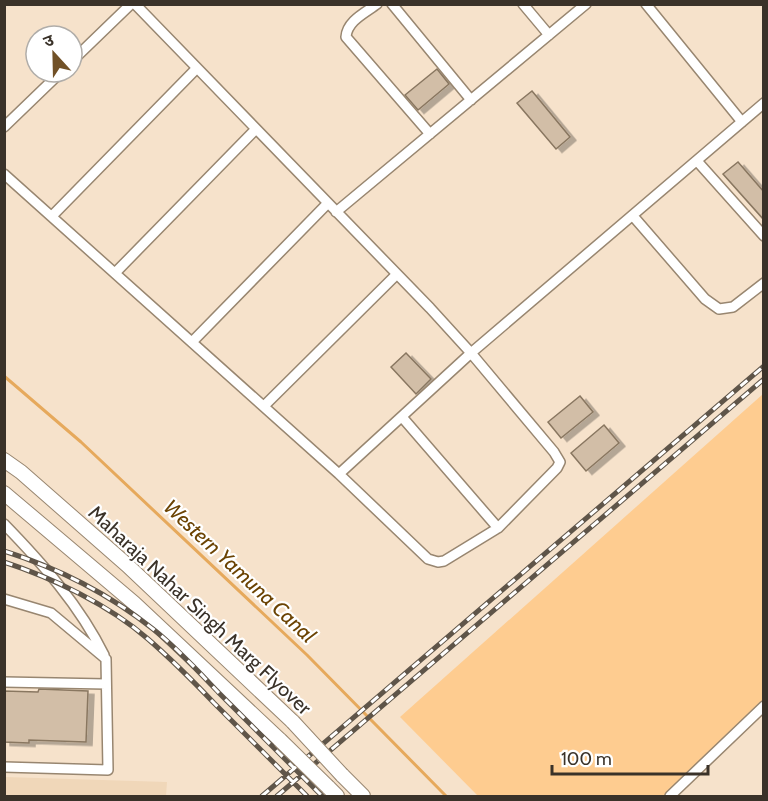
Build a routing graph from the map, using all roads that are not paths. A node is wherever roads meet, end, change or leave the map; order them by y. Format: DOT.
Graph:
graph roads {
  1 [pos="133,4"];
  2 [pos="377,4"];
  3 [pos="392,4"];
  4 [pos="524,4"];
  5 [pos="586,4"];
  6 [pos="646,4"];
  7 [pos="549,35"];
  8 [pos="84,50"];
  9 [pos="197,68"];
  10 [pos="48,84"];
  11 [pos="471,100"];
  12 [pos="762,107"];
  13 [pos="742,122"];
  14 [pos="4,126"];
  15 [pos="256,129"];
  16 [pos="430,134"];
  17 [pos="697,161"];
  18 [pos="4,174"];
  19 [pos="328,203"];
  20 [pos="336,212"];
  21 [pos="52,216"];
  22 [pos="633,216"];
  23 [pos="764,236"];
  24 [pos="115,273"];
  25 [pos="397,274"];
  26 [pos="764,283"];
  27 [pos="192,342"];
  28 [pos="471,352"];
  29 [pos="264,406"];
  30 [pos="402,417"];
  31 [pos="4,460"];
  32 [pos="339,474"];
  33 [pos="4,493"];
  34 [pos="4,524"];
  35 [pos="498,528"];
  36 [pos="4,599"];
  37 [pos="106,659"];
  38 [pos="4,682"];
  39 [pos="106,684"];
  40 [pos="764,706"];
  41 [pos="4,767"];
  42 [pos="337,796"];
  43 [pos="363,796"];
  44 [pos="670,796"];
  1 -- 8 [label="street"];
  1 -- 9 [label="street"];
  2 -- 16 [label="street"];
  3 -- 11 [label="street"];
  4 -- 7 [label="street"];
  5 -- 7 [label="street"];
  6 -- 13 [label="street"];
  7 -- 11 [label="street"];
  9 -- 15 [label="street"];
  9 -- 21 [label="street"];
  10 -- 14 [label="street"];
  11 -- 16 [label="street"];
  12 -- 13 [label="street"];
  13 -- 17 [label="street"];
  15 -- 19 [label="street"];
  15 -- 24 [label="street"];
  16 -- 20 [label="street"];
  17 -- 22 [label="street"];
  17 -- 23 [label="street"];
  18 -- 21 [label="street"];
  19 -- 20 [label="street"];
  19 -- 27 [label="street"];
  20 -- 25 [label="street"];
  21 -- 24 [label="street"];
  22 -- 26 [label="street"];
  22 -- 28 [label="street"];
  24 -- 27 [label="street"];
  25 -- 28 [label="street"];
  25 -- 29 [label="street"];
  27 -- 29 [label="street"];
  28 -- 30 [label="street"];
  28 -- 35 [label="street"];
  29 -- 32 [label="street"];
  30 -- 32 [label="street"];
  30 -- 35 [label="street"];
  31 -- 43 [label="main road, Maharaja Nahar Singh Marg Flyover, bridge"];
  32 -- 35 [label="street"];
  33 -- 42 [label="main road, Maharaja Nahar Singh Marg Flyover, bridge"];
  34 -- 37 [label="street"];
  36 -- 37 [label="street"];
  37 -- 39 [label="street"];
  38 -- 39 [label="street"];
  39 -- 41 [label="street"];
  40 -- 44 [label="street"];
}
